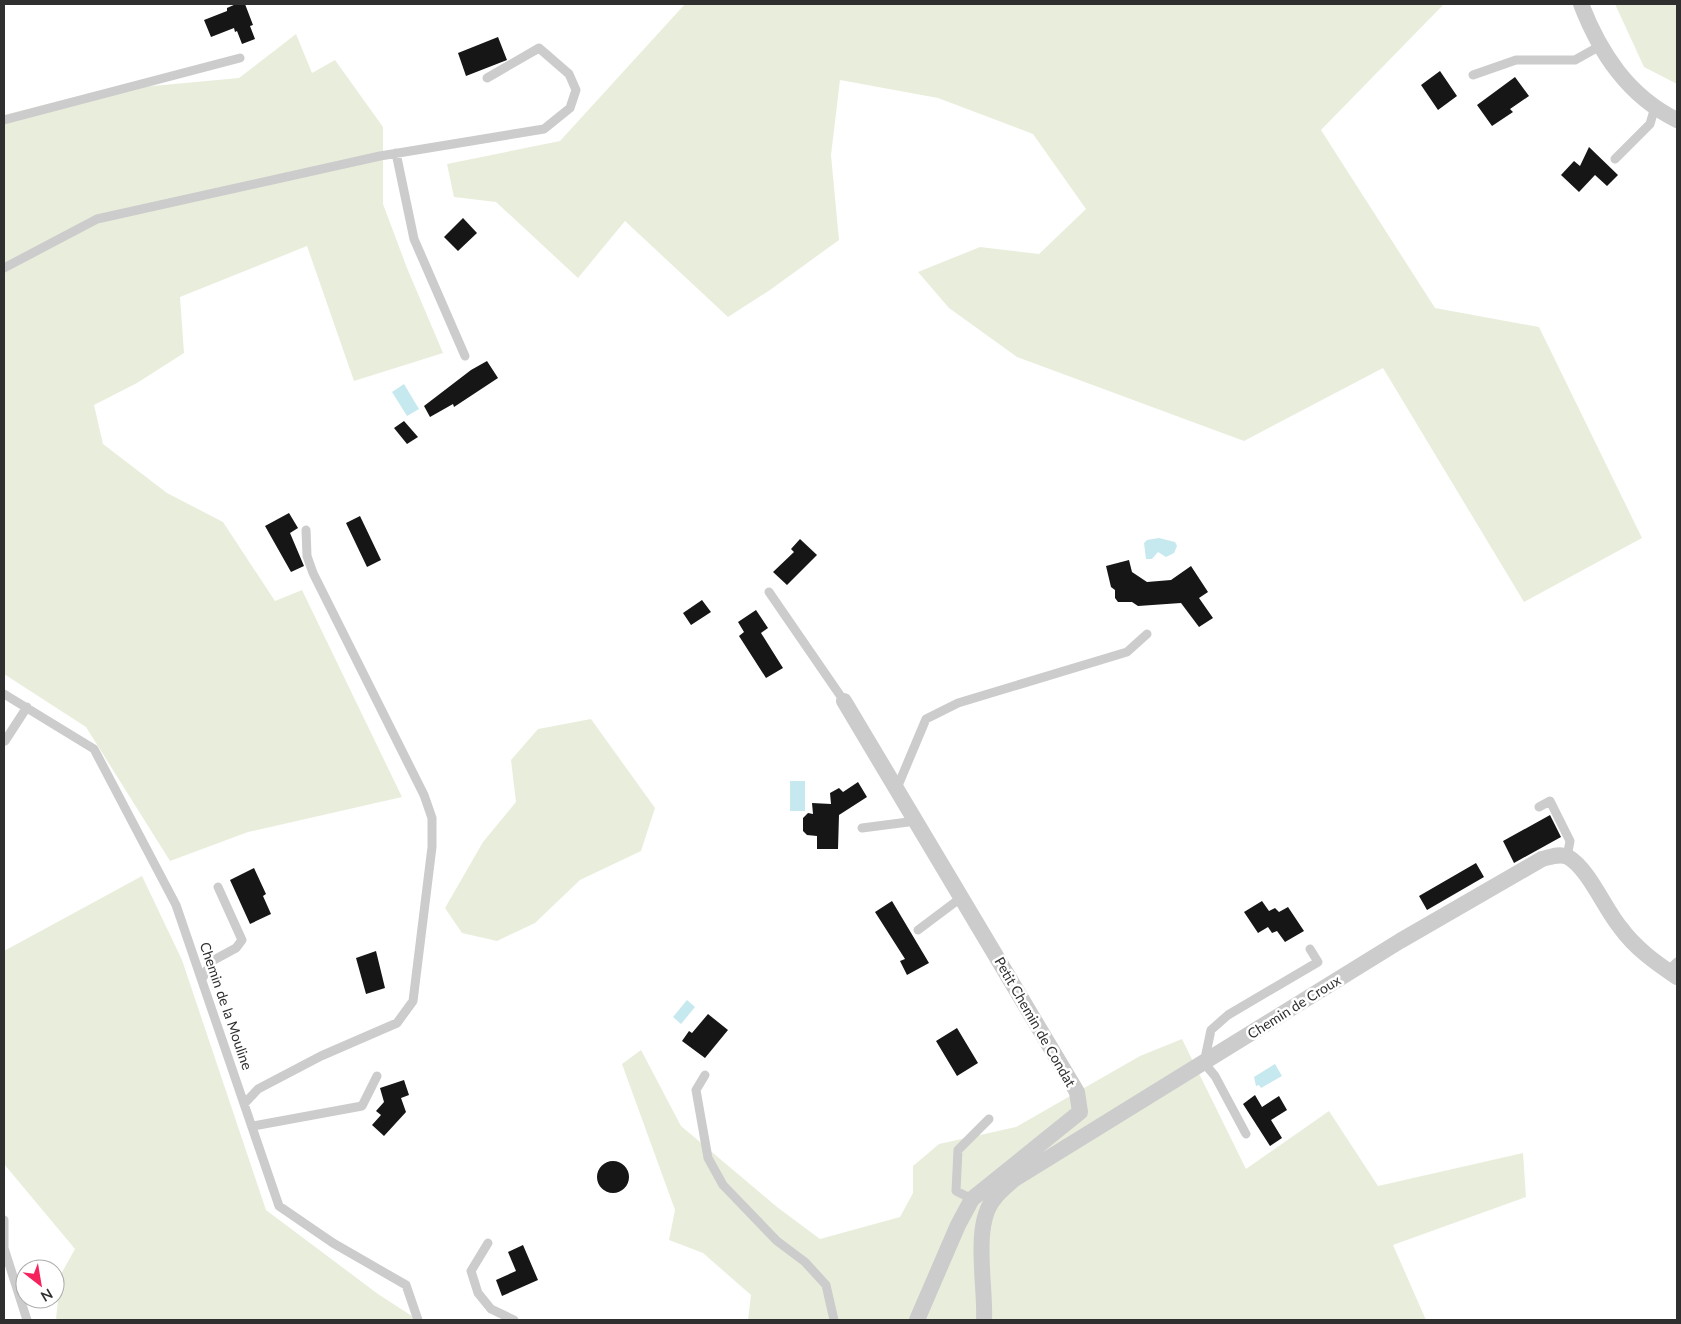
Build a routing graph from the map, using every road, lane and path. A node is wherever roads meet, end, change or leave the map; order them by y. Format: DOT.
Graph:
graph roads {
  1 [pos="1581,4"];
  2 [pos="1600,46"];
  3 [pos="240,58"];
  4 [pos="1474,75"];
  5 [pos="487,78"];
  6 [pos="1655,107"];
  7 [pos="4,120"];
  8 [pos="1677,120"];
  9 [pos="396,153"];
  10 [pos="1614,159"];
  11 [pos="4,268"];
  12 [pos="465,356"];
  13 [pos="306,530"];
  14 [pos="769,592"];
  15 [pos="1147,634"];
  16 [pos="4,694"];
  17 [pos="844,701"];
  18 [pos="27,707"];
  19 [pos="5,741"];
  20 [pos="897,788"];
  21 [pos="1539,807"];
  22 [pos="916,821"];
  23 [pos="862,828"];
  24 [pos="1567,857"];
  25 [pos="218,887"];
  26 [pos="962,897"];
  27 [pos="918,930"];
  28 [pos="1310,948"];
  29 [pos="1674,970"];
  30 [pos="202,978"];
  31 [pos="1204,1063"];
  32 [pos="705,1075"];
  33 [pos="377,1076"];
  34 [pos="245,1102"];
  35 [pos="989,1119"];
  36 [pos="253,1126"];
  37 [pos="1246,1134"];
  38 [pos="972,1200"];
  39 [pos="4,1220"];
  40 [pos="488,1243"];
  41 [pos="27,1320"];
  42 [pos="418,1320"];
  43 [pos="514,1320"];
  44 [pos="834,1320"];
  45 [pos="917,1320"];
  46 [pos="984,1320"];
  1 -- 2 [label="street"];
  2 -- 4 [label="lane"];
  2 -- 6 [label="street"];
  3 -- 7 [label="lane"];
  5 -- 9 [label="lane"];
  6 -- 8 [label="street"];
  6 -- 10 [label="lane"];
  9 -- 11 [label="lane"];
  9 -- 12 [label="lane"];
  13 -- 34 [label="lane"];
  14 -- 17 [label="lane"];
  15 -- 20 [label="lane"];
  16 -- 18 [label="lane, Chemin de la Mouline"];
  17 -- 20 [label="street, Petit Chemin de Condat"];
  18 -- 19 [label="lane"];
  18 -- 30 [label="lane, Chemin de la Mouline"];
  20 -- 22 [label="street, Petit Chemin de Condat"];
  21 -- 24 [label="lane"];
  22 -- 23 [label="lane"];
  22 -- 26 [label="street, Petit Chemin de Condat"];
  24 -- 29 [label="street"];
  24 -- 31 [label="street, Chemin de Croux"];
  25 -- 30 [label="lane"];
  26 -- 27 [label="lane"];
  26 -- 38 [label="street, Petit Chemin de Condat"];
  28 -- 31 [label="lane"];
  30 -- 34 [label="lane, Chemin de la Mouline"];
  31 -- 37 [label="lane"];
  31 -- 46 [label="street, Chemin de Croux"];
  32 -- 44 [label="lane"];
  33 -- 36 [label="lane"];
  34 -- 36 [label="lane, Chemin de la Mouline"];
  35 -- 38 [label="lane"];
  36 -- 42 [label="lane, Chemin de la Mouline"];
  38 -- 45 [label="street, Petit Chemin de Condat"];
  39 -- 41 [label="lane"];
  40 -- 43 [label="lane"];
}
